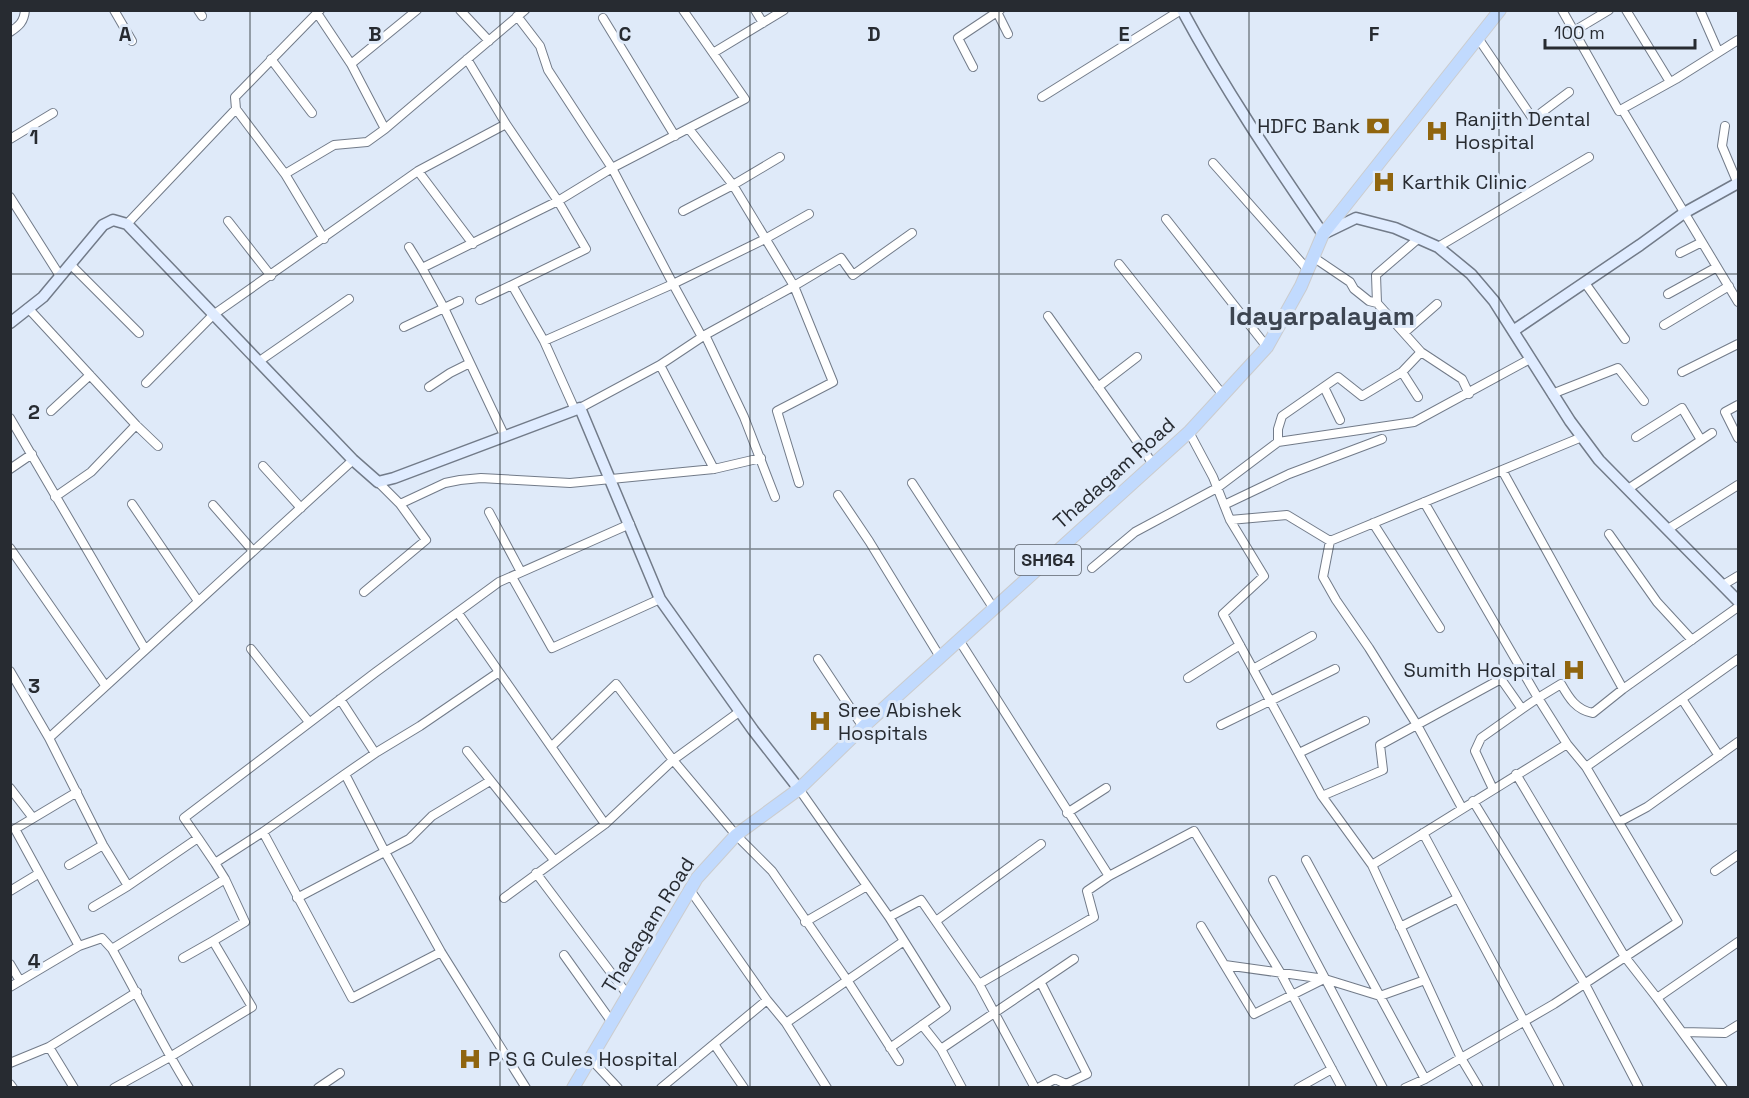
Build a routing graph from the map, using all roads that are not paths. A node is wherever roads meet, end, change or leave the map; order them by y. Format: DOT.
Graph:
graph roads {
  1 [pos="25,10"];
  2 [pos="114,10"];
  3 [pos="417,10"];
  4 [pos="460,10"];
  5 [pos="525,10"];
  6 [pos="683,10"];
  7 [pos="755,10"];
  8 [pos="784,10"];
  9 [pos="1181,10"];
  10 [pos="1500,10"];
  11 [pos="1562,10"];
  12 [pos="1609,10"];
  13 [pos="1626,10"];
  14 [pos="1700,10"];
  15 [pos="998,11"];
  16 [pos="319,12"];
  17 [pos="517,16"];
  18 [pos="603,18"];
  19 [pos="763,23"];
  20 [pos="10,32"];
  21 [pos="1574,32"];
  22 [pos="1008,34"];
  23 [pos="1478,38"];
  24 [pos="1738,40"];
  25 [pos="132,41"];
  26 [pos="489,41"];
  27 [pos="1718,51"];
  28 [pos="713,53"];
  29 [pos="271,59"];
  30 [pos="467,59"];
  31 [pos="351,64"];
  32 [pos="973,67"];
  33 [pos="1670,82"];
  34 [pos="1569,92"];
  35 [pos="1042,97"];
  36 [pos="236,109"];
  37 [pos="1622,109"];
  38 [pos="53,113"];
  39 [pos="312,113"];
  40 [pos="506,124"];
  41 [pos="1725,126"];
  42 [pos="386,129"];
  43 [pos="689,129"];
  44 [pos="675,136"];
  45 [pos="10,139"];
  46 [pos="780,157"];
  47 [pos="1589,157"];
  48 [pos="1213,163"];
  49 [pos="612,168"];
  50 [pos="418,171"];
  51 [pos="285,174"];
  52 [pos="1738,184"];
  53 [pos="733,185"];
  54 [pos="10,197"];
  55 [pos="558,201"];
  56 [pos="683,211"];
  57 [pos="1684,213"];
  58 [pos="809,214"];
  59 [pos="1166,219"];
  60 [pos="228,221"];
  61 [pos="127,224"];
  62 [pos="912,233"];
  63 [pos="1323,234"];
  64 [pos="1419,238"];
  65 [pos="324,239"];
  66 [pos="765,239"];
  67 [pos="1702,242"];
  68 [pos="473,244"];
  69 [pos="410,247"];
  70 [pos="1438,247"];
  71 [pos="1680,253"];
  72 [pos="1313,257"];
  73 [pos="70,264"];
  74 [pos="1119,264"];
  75 [pos="1717,267"];
  76 [pos="422,268"];
  77 [pos="1308,270"];
  78 [pos="60,276"];
  79 [pos="270,276"];
  80 [pos="1585,283"];
  81 [pos="673,284"];
  82 [pos="512,285"];
  83 [pos="794,286"];
  84 [pos="1729,286"];
  85 [pos="1668,294"];
  86 [pos="349,299"];
  87 [pos="480,300"];
  88 [pos="459,301"];
  89 [pos="1738,302"];
  90 [pos="1377,303"];
  91 [pos="1437,304"];
  92 [pos="28,308"];
  93 [pos="444,308"];
  94 [pos="213,315"];
  95 [pos="1048,316"];
  96 [pos="10,323"];
  97 [pos="1664,326"];
  98 [pos="404,327"];
  99 [pos="1513,331"];
  100 [pos="139,333"];
  101 [pos="1404,333"];
  102 [pos="703,336"];
  103 [pos="1625,339"];
  104 [pos="544,341"];
  105 [pos="1738,344"];
  106 [pos="1267,347"];
  107 [pos="1421,352"];
  108 [pos="1137,357"];
  109 [pos="1530,359"];
  110 [pos="258,362"];
  111 [pos="470,363"];
  112 [pos="660,365"];
  113 [pos="1402,372"];
  114 [pos="1682,372"];
  115 [pos="90,375"];
  116 [pos="146,383"];
  117 [pos="429,387"];
  118 [pos="1098,387"];
  119 [pos="1324,387"];
  120 [pos="1469,393"];
  121 [pos="1552,394"];
  122 [pos="1223,395"];
  123 [pos="1418,397"];
  124 [pos="1644,401"];
  125 [pos="1738,405"];
  126 [pos="578,409"];
  127 [pos="51,411"];
  128 [pos="10,418"];
  129 [pos="1340,420"];
  130 [pos="136,425"];
  131 [pos="1189,432"];
  132 [pos="1712,433"];
  133 [pos="504,436"];
  134 [pos="1582,437"];
  135 [pos="1636,437"];
  136 [pos="1738,438"];
  137 [pos="1383,439"];
  138 [pos="1701,440"];
  139 [pos="1278,442"];
  140 [pos="158,446"];
  141 [pos="32,454"];
  142 [pos="761,458"];
  143 [pos="353,460"];
  144 [pos="1153,464"];
  145 [pos="262,466"];
  146 [pos="10,469"];
  147 [pos="714,469"];
  148 [pos="1502,470"];
  149 [pos="610,478"];
  150 [pos="378,482"];
  151 [pos="799,483"];
  152 [pos="912,483"];
  153 [pos="1738,485"];
  154 [pos="1217,488"];
  155 [pos="1628,489"];
  156 [pos="838,495"];
  157 [pos="55,497"];
  158 [pos="775,497"];
  159 [pos="1424,502"];
  160 [pos="132,504"];
  161 [pos="400,504"];
  162 [pos="213,505"];
  163 [pos="1224,505"];
  164 [pos="301,508"];
  165 [pos="489,512"];
  166 [pos="1230,520"];
  167 [pos="630,524"];
  168 [pos="1373,524"];
  169 [pos="1668,529"];
  170 [pos="1609,534"];
  171 [pos="1330,541"];
  172 [pos="10,548"];
  173 [pos="253,551"];
  174 [pos="1092,568"];
  175 [pos="521,572"];
  176 [pos="1738,576"];
  177 [pos="512,577"];
  178 [pos="1723,585"];
  179 [pos="364,592"];
  180 [pos="660,598"];
  181 [pos="198,601"];
  182 [pos="1738,601"];
  183 [pos="1738,607"];
  184 [pos="994,609"];
  185 [pos="458,613"];
  186 [pos="1440,628"];
  187 [pos="1311,636"];
  188 [pos="959,640"];
  189 [pos="1692,640"];
  190 [pos="1240,645"];
  191 [pos="145,649"];
  192 [pos="251,649"];
  193 [pos="940,657"];
  194 [pos="818,658"];
  195 [pos="1738,659"];
  196 [pos="1253,669"];
  197 [pos="1335,669"];
  198 [pos="10,671"];
  199 [pos="499,672"];
  200 [pos="1188,678"];
  201 [pos="105,685"];
  202 [pos="1623,689"];
  203 [pos="1538,698"];
  204 [pos="340,699"];
  205 [pos="1682,699"];
  206 [pos="1270,701"];
  207 [pos="1522,710"];
  208 [pos="739,712"];
  209 [pos="1365,721"];
  210 [pos="309,722"];
  211 [pos="1221,725"];
  212 [pos="1417,725"];
  213 [pos="863,727"];
  214 [pos="50,738"];
  215 [pos="1738,742"];
  216 [pos="1567,744"];
  217 [pos="552,746"];
  218 [pos="467,751"];
  219 [pos="375,753"];
  220 [pos="1299,753"];
  221 [pos="1719,756"];
  222 [pos="674,760"];
  223 [pos="1586,767"];
  224 [pos="345,774"];
  225 [pos="1516,774"];
  226 [pos="490,780"];
  227 [pos="10,788"];
  228 [pos="1106,788"];
  229 [pos="799,789"];
  230 [pos="1493,789"];
  231 [pos="77,792"];
  232 [pos="1322,796"];
  233 [pos="1473,801"];
  234 [pos="1462,808"];
  235 [pos="1067,813"];
  236 [pos="33,819"];
  237 [pos="1619,822"];
  238 [pos="605,824"];
  239 [pos="13,830"];
  240 [pos="263,832"];
  241 [pos="1423,833"];
  242 [pos="736,835"];
  243 [pos="198,837"];
  244 [pos="1041,844"];
  245 [pos="103,845"];
  246 [pos="385,852"];
  247 [pos="1738,855"];
  248 [pos="554,860"];
  249 [pos="1306,860"];
  250 [pos="214,863"];
  251 [pos="69,865"];
  252 [pos="1372,865"];
  253 [pos="1715,871"];
  254 [pos="536,873"];
  255 [pos="39,874"];
  256 [pos="1109,876"];
  257 [pos="225,879"];
  258 [pos="1273,880"];
  259 [pos="128,886"];
  260 [pos="867,886"];
  261 [pos="690,890"];
  262 [pos="10,891"];
  263 [pos="297,898"];
  264 [pos="504,898"];
  265 [pos="1458,898"];
  266 [pos="93,907"];
  267 [pos="889,917"];
  268 [pos="936,921"];
  269 [pos="806,922"];
  270 [pos="1201,926"];
  271 [pos="1400,927"];
  272 [pos="213,941"];
  273 [pos="904,941"];
  274 [pos="1738,942"];
  275 [pos="79,946"];
  276 [pos="112,949"];
  277 [pos="441,952"];
  278 [pos="564,955"];
  279 [pos="1625,957"];
  280 [pos="183,958"];
  281 [pos="1074,959"];
  282 [pos="10,964"];
  283 [pos="1225,965"];
  284 [pos="1280,972"];
  285 [pos="1325,979"];
  286 [pos="847,980"];
  287 [pos="1425,980"];
  288 [pos="20,981"];
  289 [pos="1041,983"];
  290 [pos="979,984"];
  291 [pos="1585,984"];
  292 [pos="10,987"];
  293 [pos="137,992"];
  294 [pos="627,994"];
  295 [pos="1292,995"];
  296 [pos="1380,996"];
  297 [pos="1657,998"];
  298 [pos="767,1000"];
  299 [pos="996,1013"];
  300 [pos="1524,1021"];
  301 [pos="611,1022"];
  302 [pos="786,1023"];
  303 [pos="922,1025"];
  304 [pos="1738,1025"];
  305 [pos="1683,1032"];
  306 [pos="714,1044"];
  307 [pos="48,1047"];
  308 [pos="890,1048"];
  309 [pos="941,1049"];
  310 [pos="170,1057"];
  311 [pos="589,1057"];
  312 [pos="1461,1058"];
  313 [pos="899,1061"];
  314 [pos="10,1063"];
  315 [pos="1332,1069"];
  316 [pos="340,1073"];
  317 [pos="1425,1079"];
  318 [pos="1408,1087"];
  319 [pos="74,1088"];
  320 [pos="114,1088"];
  321 [pos="189,1088"];
  322 [pos="318,1088"];
  323 [pos="526,1088"];
  324 [pos="573,1088"];
  325 [pos="618,1088"];
  326 [pos="661,1088"];
  327 [pos="744,1088"];
  328 [pos="827,1088"];
  329 [pos="962,1088"];
  330 [pos="1037,1088"];
  331 [pos="1298,1088"];
  332 [pos="1342,1088"];
  333 [pos="1383,1088"];
  334 [pos="1479,1088"];
  335 [pos="1560,1088"];
  336 [pos="1639,1088"];
  337 [pos="1723,1088"];
  1 -- 20 [label="street"];
  2 -- 25 [label="street"];
  3 -- 31 [label="street"];
  4 -- 26 [label="street"];
  5 -- 17 [label="street"];
  6 -- 28 [label="street"];
  7 -- 19 [label="street"];
  8 -- 19 [label="street"];
  9 -- 35 [label="street"];
  9 -- 63 [label="street"];
  10 -- 23 [label="main road, Thadagam Road / SH164"];
  11 -- 21 [label="street"];
  12 -- 21 [label="street"];
  13 -- 33 [label="street"];
  14 -- 27 [label="street"];
  15 -- 22 [label="street"];
  15 -- 32 [label="street"];
  16 -- 29 [label="street"];
  16 -- 31 [label="street"];
  17 -- 26 [label="street"];
  17 -- 49 [label="street"];
  18 -- 44 [label="street"];
  19 -- 28 [label="street"];
  21 -- 37 [label="street"];
  23 -- 34 [label="street"];
  23 -- 63 [label="main road, Thadagam Road / SH164"];
  24 -- 27 [label="street"];
  26 -- 30 [label="street"];
  27 -- 33 [label="street"];
  28 -- 43 [label="street"];
  29 -- 36 [label="street"];
  29 -- 39 [label="street"];
  30 -- 40 [label="street"];
  30 -- 42 [label="street"];
  31 -- 42 [label="street"];
  33 -- 37 [label="street"];
  36 -- 51 [label="street"];
  36 -- 61 [label="street"];
  37 -- 57 [label="street"];
  38 -- 45 [label="street"];
  40 -- 50 [label="street"];
  40 -- 55 [label="street"];
  41 -- 52 [label="street"];
  42 -- 51 [label="street"];
  43 -- 44 [label="street"];
  43 -- 53 [label="street"];
  44 -- 49 [label="street"];
  46 -- 53 [label="street"];
  47 -- 70 [label="street"];
  48 -- 77 [label="street"];
  49 -- 55 [label="street"];
  49 -- 81 [label="street"];
  50 -- 65 [label="street"];
  50 -- 68 [label="street"];
  51 -- 65 [label="street"];
  52 -- 57 [label="street"];
  53 -- 56 [label="street"];
  53 -- 66 [label="street"];
  54 -- 78 [label="street"];
  55 -- 68 [label="street"];
  55 -- 82 [label="street"];
  57 -- 67 [label="street"];
  57 -- 80 [label="street"];
  58 -- 66 [label="street"];
  59 -- 106 [label="street"];
  60 -- 79 [label="street"];
  61 -- 73 [label="street"];
  61 -- 94 [label="street"];
  62 -- 83 [label="street"];
  63 -- 64 [label="street"];
  63 -- 72 [label="main road, Thadagam Road / SH164"];
  64 -- 70 [label="street"];
  64 -- 90 [label="street"];
  65 -- 79 [label="street"];
  66 -- 81 [label="street"];
  66 -- 83 [label="street"];
  67 -- 71 [label="street"];
  67 -- 75 [label="street"];
  68 -- 76 [label="street"];
  69 -- 76 [label="street"];
  70 -- 99 [label="street"];
  72 -- 77 [label="main road, Thadagam Road / SH164"];
  72 -- 90 [label="street"];
  73 -- 78 [label="street"];
  73 -- 100 [label="street"];
  74 -- 122 [label="street"];
  75 -- 84 [label="street"];
  75 -- 85 [label="street"];
  76 -- 93 [label="street"];
  77 -- 106 [label="main road, Thadagam Road / SH164"];
  78 -- 92 [label="street"];
  79 -- 94 [label="street"];
  80 -- 99 [label="street"];
  80 -- 103 [label="street"];
  81 -- 102 [label="street"];
  81 -- 104 [label="street"];
  82 -- 87 [label="street"];
  82 -- 104 [label="street"];
  83 -- 102 [label="street"];
  83 -- 151 [label="street"];
  84 -- 89 [label="street"];
  84 -- 97 [label="street"];
  86 -- 110 [label="street"];
  88 -- 93 [label="street"];
  90 -- 101 [label="street"];
  91 -- 101 [label="street"];
  92 -- 96 [label="street"];
  92 -- 115 [label="street"];
  93 -- 98 [label="street"];
  93 -- 111 [label="street"];
  94 -- 110 [label="street"];
  94 -- 116 [label="street"];
  95 -- 118 [label="street"];
  99 -- 109 [label="street"];
  101 -- 107 [label="street"];
  102 -- 112 [label="street"];
  102 -- 142 [label="street"];
  104 -- 126 [label="street"];
  105 -- 114 [label="street"];
  106 -- 122 [label="main road, Thadagam Road / SH164"];
  107 -- 113 [label="street"];
  107 -- 120 [label="street"];
  108 -- 118 [label="street"];
  109 -- 120 [label="street"];
  109 -- 121 [label="street"];
  110 -- 143 [label="street"];
  111 -- 117 [label="street"];
  111 -- 133 [label="street"];
  112 -- 126 [label="street"];
  112 -- 147 [label="street"];
  113 -- 119 [label="street"];
  113 -- 123 [label="street"];
  115 -- 127 [label="street"];
  115 -- 130 [label="street"];
  118 -- 144 [label="street"];
  119 -- 129 [label="street"];
  119 -- 139 [label="street"];
  120 -- 139 [label="street"];
  121 -- 124 [label="street"];
  121 -- 134 [label="street"];
  122 -- 131 [label="main road, Thadagam Road / SH164"];
  125 -- 136 [label="street"];
  126 -- 133 [label="street"];
  126 -- 149 [label="street"];
  128 -- 141 [label="street"];
  130 -- 140 [label="street"];
  130 -- 157 [label="street"];
  131 -- 144 [label="main road, Thadagam Road / SH164"];
  131 -- 154 [label="street"];
  132 -- 138 [label="street"];
  133 -- 150 [label="street"];
  134 -- 148 [label="street"];
  134 -- 155 [label="street"];
  135 -- 138 [label="street"];
  137 -- 163 [label="street"];
  138 -- 155 [label="street"];
  139 -- 154 [label="street"];
  141 -- 146 [label="street"];
  141 -- 157 [label="street"];
  142 -- 147 [label="street"];
  142 -- 158 [label="street"];
  143 -- 150 [label="street"];
  143 -- 164 [label="street"];
  144 -- 184 [label="main road, Thadagam Road / SH164"];
  145 -- 164 [label="street"];
  147 -- 149 [label="street"];
  148 -- 159 [label="street"];
  148 -- 202 [label="street"];
  149 -- 161 [label="street"];
  149 -- 167 [label="street"];
  150 -- 161 [label="street"];
  152 -- 184 [label="street"];
  153 -- 169 [label="street"];
  154 -- 163 [label="street"];
  154 -- 174 [label="street"];
  155 -- 169 [label="street"];
  156 -- 193 [label="street"];
  157 -- 191 [label="street"];
  159 -- 168 [label="street"];
  159 -- 203 [label="street"];
  160 -- 181 [label="street"];
  161 -- 179 [label="street"];
  162 -- 173 [label="street"];
  163 -- 166 [label="street"];
  164 -- 173 [label="street"];
  165 -- 175 [label="street"];
  166 -- 171 [label="street"];
  166 -- 190 [label="street"];
  167 -- 175 [label="street"];
  167 -- 180 [label="street"];
  168 -- 171 [label="street"];
  168 -- 186 [label="street"];
  169 -- 178 [label="street"];
  170 -- 189 [label="street"];
  171 -- 212 [label="street"];
  172 -- 201 [label="street"];
  173 -- 181 [label="street"];
  175 -- 177 [label="street"];
  176 -- 178 [label="street"];
  177 -- 180 [label="street"];
  177 -- 185 [label="street"];
  178 -- 182 [label="street"];
  180 -- 208 [label="street"];
  181 -- 191 [label="street"];
  183 -- 189 [label="street"];
  184 -- 188 [label="main road, Thadagam Road / SH164"];
  185 -- 199 [label="street"];
  185 -- 204 [label="street"];
  187 -- 196 [label="street"];
  188 -- 193 [label="main road, Thadagam Road / SH164"];
  188 -- 235 [label="street"];
  189 -- 202 [label="street"];
  190 -- 196 [label="street"];
  190 -- 200 [label="street"];
  191 -- 201 [label="street"];
  192 -- 210 [label="street"];
  193 -- 213 [label="main road, Thadagam Road / SH164"];
  194 -- 213 [label="street"];
  195 -- 205 [label="street"];
  196 -- 206 [label="street"];
  197 -- 206 [label="street"];
  198 -- 214 [label="street"];
  199 -- 217 [label="street"];
  199 -- 219 [label="street"];
  201 -- 214 [label="street"];
  202 -- 203 [label="street"];
  203 -- 207 [label="street"];
  203 -- 216 [label="street"];
  204 -- 210 [label="street"];
  204 -- 219 [label="street"];
  205 -- 221 [label="street"];
  205 -- 223 [label="street"];
  206 -- 211 [label="street"];
  206 -- 220 [label="street"];
  207 -- 212 [label="street"];
  207 -- 230 [label="street"];
  208 -- 222 [label="street"];
  208 -- 229 [label="street"];
  209 -- 220 [label="street"];
  210 -- 243 [label="street"];
  212 -- 232 [label="street"];
  212 -- 234 [label="street"];
  213 -- 229 [label="main road, Thadagam Road / SH164"];
  214 -- 231 [label="street"];
  215 -- 221 [label="street"];
  216 -- 223 [label="street"];
  216 -- 225 [label="street"];
  217 -- 222 [label="street"];
  217 -- 238 [label="street"];
  218 -- 226 [label="street"];
  219 -- 224 [label="street"];
  220 -- 232 [label="street"];
  221 -- 237 [label="street"];
  222 -- 238 [label="street"];
  222 -- 242 [label="street"];
  223 -- 237 [label="street"];
  224 -- 240 [label="street"];
  224 -- 246 [label="street"];
  225 -- 230 [label="street"];
  225 -- 279 [label="street"];
  226 -- 246 [label="street"];
  226 -- 248 [label="street"];
  227 -- 236 [label="street"];
  228 -- 235 [label="street"];
  229 -- 242 [label="main road, Thadagam Road / SH164"];
  229 -- 260 [label="street"];
  230 -- 233 [label="street"];
  231 -- 236 [label="street"];
  231 -- 245 [label="street"];
  232 -- 252 [label="street"];
  233 -- 234 [label="street"];
  233 -- 291 [label="street"];
  234 -- 241 [label="street"];
  235 -- 256 [label="street"];
  236 -- 239 [label="street"];
  237 -- 279 [label="street"];
  238 -- 248 [label="street"];
  239 -- 255 [label="street"];
  240 -- 250 [label="street"];
  240 -- 263 [label="street"];
  241 -- 252 [label="street"];
  241 -- 265 [label="street"];
  242 -- 261 [label="main road, Thadagam Road / SH164"];
  242 -- 269 [label="street"];
  243 -- 250 [label="street"];
  243 -- 259 [label="street"];
  244 -- 268 [label="street"];
  245 -- 251 [label="street"];
  245 -- 259 [label="street"];
  246 -- 263 [label="street"];
  246 -- 277 [label="street"];
  247 -- 253 [label="street"];
  248 -- 254 [label="street"];
  249 -- 296 [label="street"];
  250 -- 257 [label="street"];
  252 -- 271 [label="street"];
  254 -- 264 [label="street"];
  254 -- 294 [label="street"];
  255 -- 262 [label="street"];
  255 -- 275 [label="street"];
  256 -- 284 [label="street"];
  256 -- 290 [label="street"];
  257 -- 272 [label="street"];
  257 -- 276 [label="street"];
  258 -- 285 [label="street"];
  259 -- 266 [label="street"];
  260 -- 267 [label="street"];
  260 -- 269 [label="street"];
  261 -- 294 [label="main road, Thadagam Road / SH164"];
  261 -- 298 [label="street"];
  263 -- 277 [label="street"];
  265 -- 271 [label="street"];
  265 -- 300 [label="street"];
  267 -- 268 [label="street"];
  267 -- 273 [label="street"];
  268 -- 290 [label="street"];
  269 -- 286 [label="street"];
  270 -- 283 [label="street"];
  271 -- 287 [label="street"];
  272 -- 280 [label="street"];
  272 -- 310 [label="street"];
  273 -- 286 [label="street"];
  273 -- 303 [label="street"];
  274 -- 297 [label="street"];
  275 -- 276 [label="street"];
  275 -- 288 [label="street"];
  276 -- 293 [label="street"];
  277 -- 323 [label="street"];
  278 -- 301 [label="street"];
  279 -- 291 [label="street"];
  279 -- 297 [label="street"];
  281 -- 289 [label="street"];
  282 -- 288 [label="street"];
  283 -- 284 [label="street"];
  283 -- 295 [label="street"];
  284 -- 285 [label="street"];
  284 -- 295 [label="street"];
  285 -- 295 [label="street"];
  285 -- 296 [label="street"];
  285 -- 333 [label="street"];
  286 -- 302 [label="street"];
  286 -- 308 [label="street"];
  287 -- 296 [label="street"];
  287 -- 312 [label="street"];
  288 -- 292 [label="street"];
  289 -- 299 [label="street"];
  289 -- 330 [label="street"];
  290 -- 299 [label="street"];
  291 -- 300 [label="street"];
  291 -- 336 [label="street"];
  293 -- 307 [label="street"];
  293 -- 310 [label="street"];
  294 -- 301 [label="main road, Thadagam Road / SH164"];
  295 -- 315 [label="street"];
  296 -- 317 [label="street"];
  297 -- 305 [label="street"];
  298 -- 302 [label="street"];
  298 -- 306 [label="street"];
  299 -- 309 [label="street"];
  299 -- 330 [label="street"];
  300 -- 312 [label="street"];
  300 -- 335 [label="street"];
  301 -- 311 [label="main road, Thadagam Road / SH164"];
  302 -- 328 [label="street"];
  303 -- 308 [label="street"];
  303 -- 309 [label="street"];
  304 -- 305 [label="street"];
  305 -- 337 [label="street"];
  306 -- 326 [label="street"];
  306 -- 327 [label="street"];
  307 -- 314 [label="street"];
  307 -- 319 [label="street"];
  308 -- 313 [label="street"];
  309 -- 329 [label="street"];
  310 -- 320 [label="street"];
  310 -- 321 [label="street"];
  311 -- 324 [label="main road, Thadagam Road / SH164"];
  311 -- 325 [label="street"];
  312 -- 317 [label="street"];
  312 -- 334 [label="street"];
  315 -- 331 [label="street"];
  315 -- 332 [label="street"];
  316 -- 322 [label="street"];
  317 -- 318 [label="street"];
}
